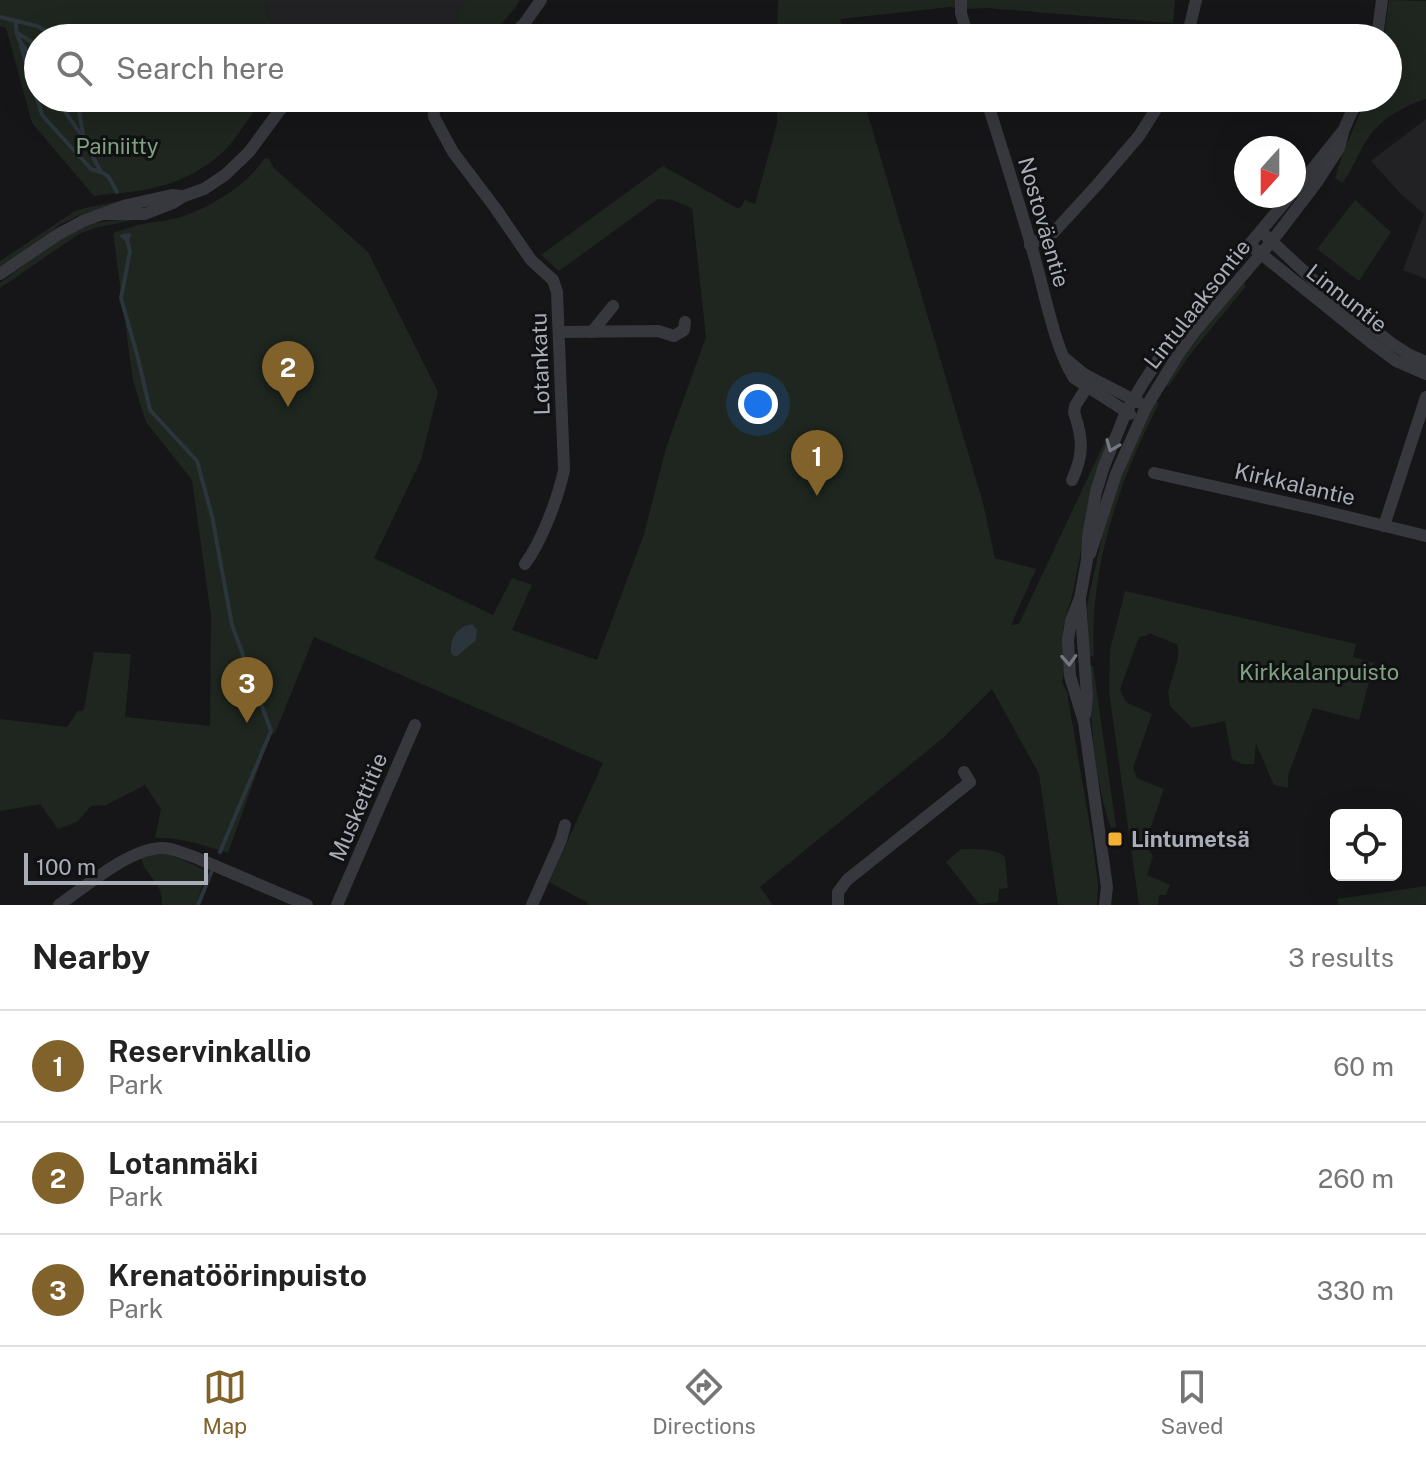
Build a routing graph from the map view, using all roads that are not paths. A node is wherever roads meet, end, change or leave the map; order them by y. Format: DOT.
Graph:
graph roads {
  1 [pos="541,0"];
  2 [pos="1196,0"];
  3 [pos="1382,0"];
  4 [pos="524,24"];
  5 [pos="1190,24"];
  6 [pos="1379,24"];
  7 [pos="279,112"];
  8 [pos="434,112"];
  9 [pos="990,112"];
  10 [pos="1154,112"];
  11 [pos="1352,112"];
  12 [pos="1344,129"];
  13 [pos="1306,176"];
  14 [pos="1280,208"];
  15 [pos="1261,231"];
  16 [pos="1272,241"];
  17 [pos="1250,244"];
  18 [pos="1030,245"];
  19 [pos="1261,254"];
  20 [pos="0,274"];
  21 [pos="613,306"];
  22 [pos="685,322"];
  23 [pos="559,332"];
  24 [pos="592,332"];
  25 [pos="1426,362"];
  26 [pos="1426,374"];
  27 [pos="1089,383"];
  28 [pos="1426,397"];
  29 [pos="1134,399"];
  30 [pos="1146,407"];
  31 [pos="1126,412"];
  32 [pos="1139,420"];
  33 [pos="1154,473"];
  34 [pos="1072,480"];
  35 [pos="1384,526"];
  36 [pos="1426,536"];
  37 [pos="1087,560"];
  38 [pos="525,564"];
  39 [pos="415,725"];
  40 [pos="964,772"];
  41 [pos="565,825"];
  42 [pos="1107,887"];
  43 [pos="59,905"];
  44 [pos="307,905"];
  45 [pos="337,905"];
  46 [pos="532,905"];
  47 [pos="838,905"];
  48 [pos="1105,905"];
  49 [pos="1116,905"];
  1 -- 4 [label="street"];
  2 -- 5 [label="street"];
  3 -- 6 [label="street"];
  7 -- 20 [label="street"];
  8 -- 23 [label="street, Lotankatu"];
  9 -- 18 [label="street, Nostoväentie"];
  10 -- 18 [label="street"];
  11 -- 12 [label="street, Lintulaaksontie"];
  12 -- 13 [label="street, Lintulaaksontie"];
  12 -- 16 [label="street, Lintulaaksontie"];
  14 -- 15 [label="street, Lintulaaksontie"];
  15 -- 16 [label="street, Linnuntie"];
  15 -- 17 [label="street, Lintulaaksontie"];
  16 -- 19 [label="street, Lintulaaksontie"];
  16 -- 25 [label="street, Linnuntie"];
  17 -- 19 [label="street, Linnuntie"];
  17 -- 29 [label="street, Lintulaaksontie"];
  18 -- 27 [label="street, Nostoväentie"];
  19 -- 26 [label="street, Linnuntie"];
  19 -- 30 [label="street, Lintulaaksontie"];
  21 -- 24 [label="street"];
  22 -- 24 [label="street"];
  23 -- 24 [label="street"];
  23 -- 38 [label="street, Lotankatu"];
  27 -- 29 [label="street, Nostoväentie"];
  27 -- 31 [label="street, Nostoväentie"];
  27 -- 34 [label="street"];
  28 -- 35 [label="street"];
  29 -- 30 [label="street, Nostoväentie"];
  29 -- 31 [label="street, Lintulaaksontie"];
  30 -- 32 [label="street, Lintulaaksontie"];
  31 -- 32 [label="street, Nostoväentie"];
  31 -- 37 [label="street, Lintulaaksontie, one-way"];
  32 -- 37 [label="street, Lintulaaksontie"];
  33 -- 35 [label="street, Kirkkalantie"];
  35 -- 36 [label="street, Kirkkalantie"];
  37 -- 42 [label="street, Lintulaaksontie"];
  39 -- 45 [label="street, Muskettitie"];
  40 -- 47 [label="street"];
  41 -- 46 [label="street"];
  42 -- 48 [label="street, Lintulaaksontie"];
  42 -- 49 [label="street, Lintulaaksontie"];
  43 -- 44 [label="street"];
}
